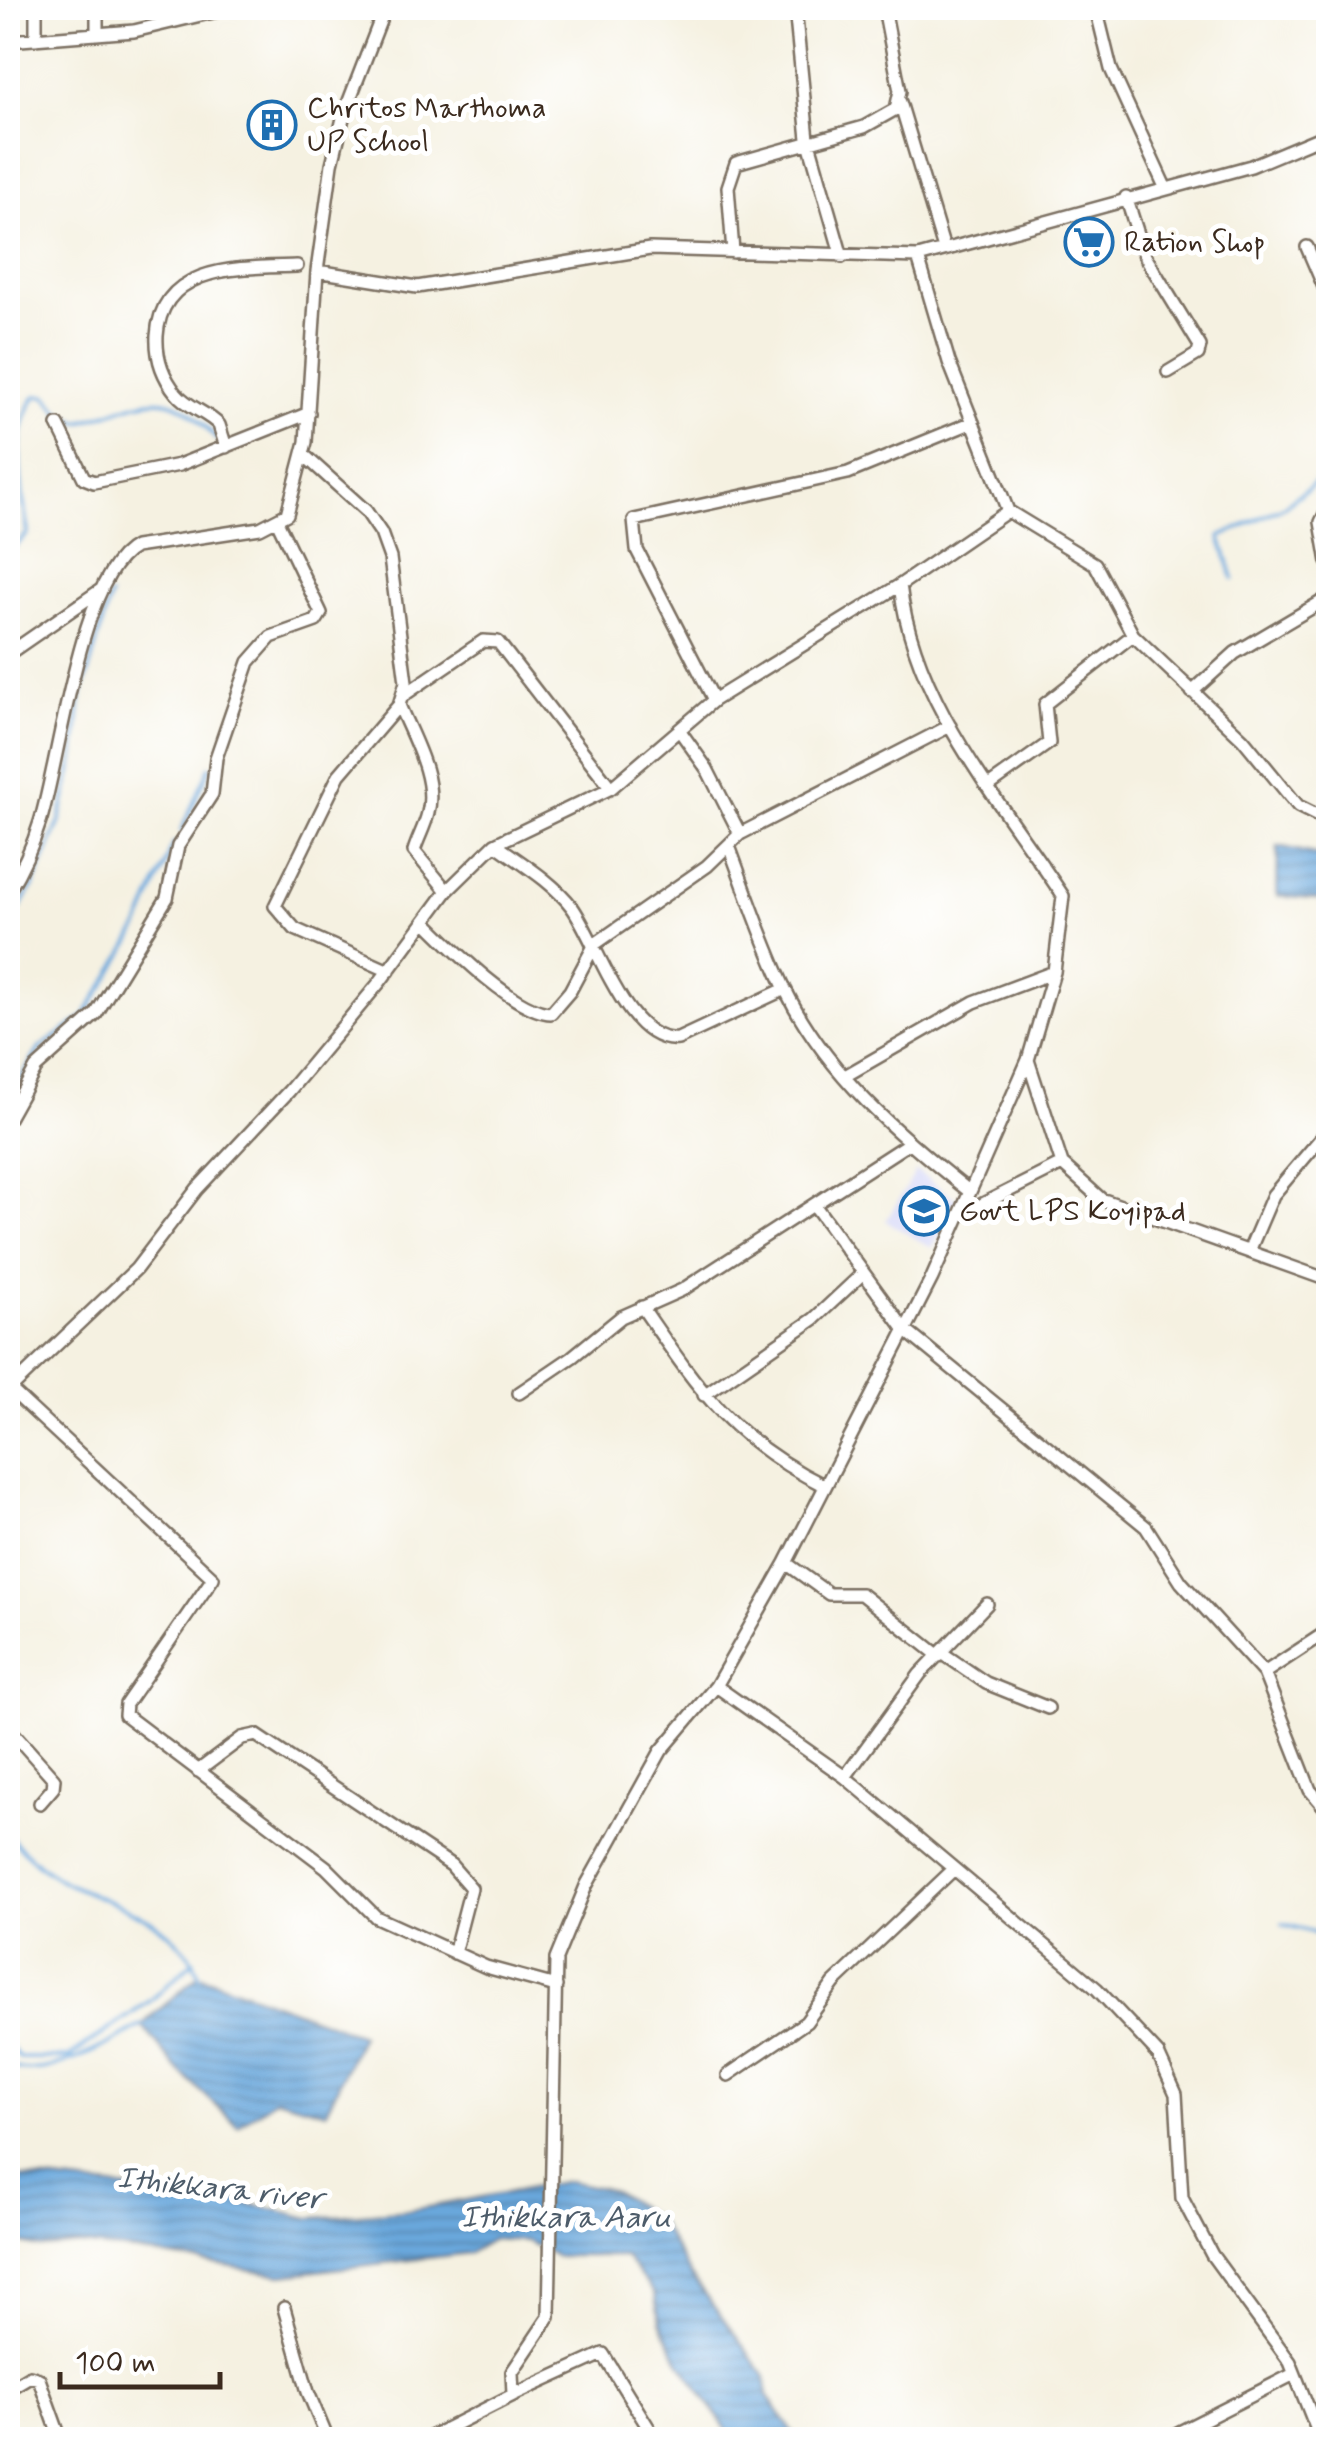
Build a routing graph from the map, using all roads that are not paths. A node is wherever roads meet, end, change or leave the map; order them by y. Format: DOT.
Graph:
graph roads {
  1 [pos="36,8"];
  2 [pos="97,8"];
  3 [pos="230,8"];
  4 [pos="385,8"];
  5 [pos="795,8"];
  6 [pos="885,8"];
  7 [pos="1096,8"];
  8 [pos="186,13"];
  9 [pos="97,34"];
  10 [pos="36,38"];
  11 [pos="8,41"];
  12 [pos="900,102"];
  13 [pos="1328,134"];
  14 [pos="808,139"];
  15 [pos="1164,186"];
  16 [pos="1126,197"];
  17 [pos="1308,247"];
  18 [pos="944,250"];
  19 [pos="734,252"];
  20 [pos="842,257"];
  21 [pos="918,257"];
  22 [pos="297,266"];
  23 [pos="317,271"];
  24 [pos="1328,296"];
  25 [pos="1168,372"];
  26 [pos="309,413"];
  27 [pos="973,422"];
  28 [pos="58,425"];
  29 [pos="226,447"];
  30 [pos="304,454"];
  31 [pos="1328,508"];
  32 [pos="1008,511"];
  33 [pos="278,523"];
  34 [pos="1328,562"];
  35 [pos="900,585"];
  36 [pos="105,587"];
  37 [pos="1328,598"];
  38 [pos="1133,635"];
  39 [pos="8,654"];
  40 [pos="1192,692"];
  41 [pos="401,700"];
  42 [pos="714,700"];
  43 [pos="950,726"];
  44 [pos="680,730"];
  45 [pos="990,784"];
  46 [pos="611,788"];
  47 [pos="1328,821"];
  48 [pos="740,834"];
  49 [pos="495,844"];
  50 [pos="729,846"];
  51 [pos="8,892"];
  52 [pos="447,892"];
  53 [pos="425,921"];
  54 [pos="595,944"];
  55 [pos="388,971"];
  56 [pos="1054,972"];
  57 [pos="786,989"];
  58 [pos="1028,1060"];
  59 [pos="845,1076"];
  60 [pos="8,1118"];
  61 [pos="1328,1130"];
  62 [pos="909,1143"];
  63 [pos="1062,1164"];
  64 [pos="970,1192"];
  65 [pos="815,1206"];
  66 [pos="959,1216"];
  67 [pos="1248,1251"];
  68 [pos="861,1275"];
  69 [pos="1328,1280"];
  70 [pos="642,1307"];
  71 [pos="905,1330"];
  72 [pos="9,1390"];
  73 [pos="519,1393"];
  74 [pos="704,1396"];
  75 [pos="825,1486"];
  76 [pos="786,1564"];
  77 [pos="987,1604"];
  78 [pos="1328,1632"];
  79 [pos="941,1654"];
  80 [pos="1264,1673"];
  81 [pos="716,1686"];
  82 [pos="1048,1708"];
  83 [pos="8,1726"];
  84 [pos="198,1772"];
  85 [pos="845,1777"];
  86 [pos="40,1803"];
  87 [pos="1328,1811"];
  88 [pos="954,1869"];
  89 [pos="454,1953"];
  90 [pos="556,1986"];
  91 [pos="728,2075"];
  92 [pos="284,2308"];
  93 [pos="1294,2374"];
  94 [pos="8,2389"];
  95 [pos="514,2394"];
  96 [pos="60,2440"];
  97 [pos="328,2440"];
  98 [pos="424,2440"];
  99 [pos="656,2440"];
  100 [pos="1164,2440"];
  101 [pos="1321,2440"];
  1 -- 10 [label="street"];
  2 -- 9 [label="street"];
  3 -- 8 [label="street"];
  4 -- 23 [label="street"];
  5 -- 14 [label="street"];
  6 -- 12 [label="street"];
  7 -- 15 [label="street"];
  8 -- 9 [label="street"];
  9 -- 10 [label="street"];
  10 -- 11 [label="street"];
  12 -- 14 [label="street"];
  12 -- 18 [label="street"];
  13 -- 15 [label="street"];
  14 -- 19 [label="street"];
  14 -- 20 [label="street"];
  15 -- 16 [label="street"];
  16 -- 18 [label="street"];
  16 -- 25 [label="street"];
  17 -- 24 [label="street"];
  18 -- 21 [label="street"];
  19 -- 20 [label="street"];
  19 -- 23 [label="street"];
  20 -- 21 [label="street"];
  21 -- 27 [label="street"];
  22 -- 29 [label="street"];
  23 -- 26 [label="street"];
  26 -- 29 [label="street"];
  26 -- 30 [label="street"];
  27 -- 32 [label="street"];
  27 -- 42 [label="street"];
  28 -- 29 [label="street"];
  30 -- 33 [label="street"];
  30 -- 41 [label="street"];
  31 -- 34 [label="street"];
  32 -- 35 [label="street"];
  32 -- 38 [label="street"];
  33 -- 36 [label="street"];
  33 -- 60 [label="street"];
  35 -- 42 [label="street"];
  35 -- 43 [label="street"];
  36 -- 39 [label="street"];
  36 -- 51 [label="street"];
  37 -- 40 [label="street"];
  38 -- 40 [label="street"];
  38 -- 45 [label="street"];
  40 -- 47 [label="street"];
  41 -- 46 [label="street"];
  41 -- 52 [label="street"];
  41 -- 55 [label="street"];
  42 -- 44 [label="street"];
  43 -- 45 [label="street"];
  43 -- 48 [label="street"];
  44 -- 46 [label="street"];
  44 -- 48 [label="street"];
  45 -- 56 [label="street"];
  46 -- 49 [label="street"];
  48 -- 50 [label="street"];
  49 -- 52 [label="street"];
  49 -- 54 [label="street"];
  50 -- 54 [label="street"];
  50 -- 57 [label="street"];
  52 -- 53 [label="street"];
  53 -- 54 [label="street"];
  53 -- 55 [label="street"];
  54 -- 57 [label="street"];
  55 -- 72 [label="street"];
  56 -- 58 [label="street"];
  56 -- 59 [label="street"];
  57 -- 59 [label="street"];
  58 -- 63 [label="street"];
  58 -- 64 [label="street"];
  59 -- 62 [label="street"];
  61 -- 67 [label="street"];
  62 -- 64 [label="street"];
  62 -- 65 [label="street"];
  63 -- 66 [label="street"];
  63 -- 67 [label="street"];
  64 -- 66 [label="street"];
  65 -- 68 [label="street"];
  65 -- 70 [label="street"];
  66 -- 71 [label="street"];
  67 -- 69 [label="street"];
  68 -- 71 [label="street"];
  68 -- 74 [label="street"];
  70 -- 73 [label="street"];
  70 -- 74 [label="street"];
  71 -- 75 [label="street"];
  71 -- 80 [label="street"];
  72 -- 84 [label="street"];
  74 -- 75 [label="street"];
  75 -- 76 [label="street"];
  76 -- 79 [label="street"];
  76 -- 81 [label="street"];
  77 -- 79 [label="street"];
  78 -- 80 [label="street"];
  79 -- 82 [label="street"];
  79 -- 85 [label="street"];
  80 -- 87 [label="street"];
  81 -- 85 [label="street"];
  81 -- 90 [label="street"];
  83 -- 86 [label="street"];
  84 -- 89 [label="street"];
  84 -- 89 [label="street"];
  85 -- 88 [label="street"];
  88 -- 91 [label="street"];
  88 -- 93 [label="street"];
  89 -- 90 [label="street"];
  90 -- 95 [label="street"];
  92 -- 97 [label="street"];
  93 -- 100 [label="street"];
  93 -- 101 [label="street"];
  94 -- 96 [label="street"];
  95 -- 98 [label="street"];
  95 -- 99 [label="street"];
}
